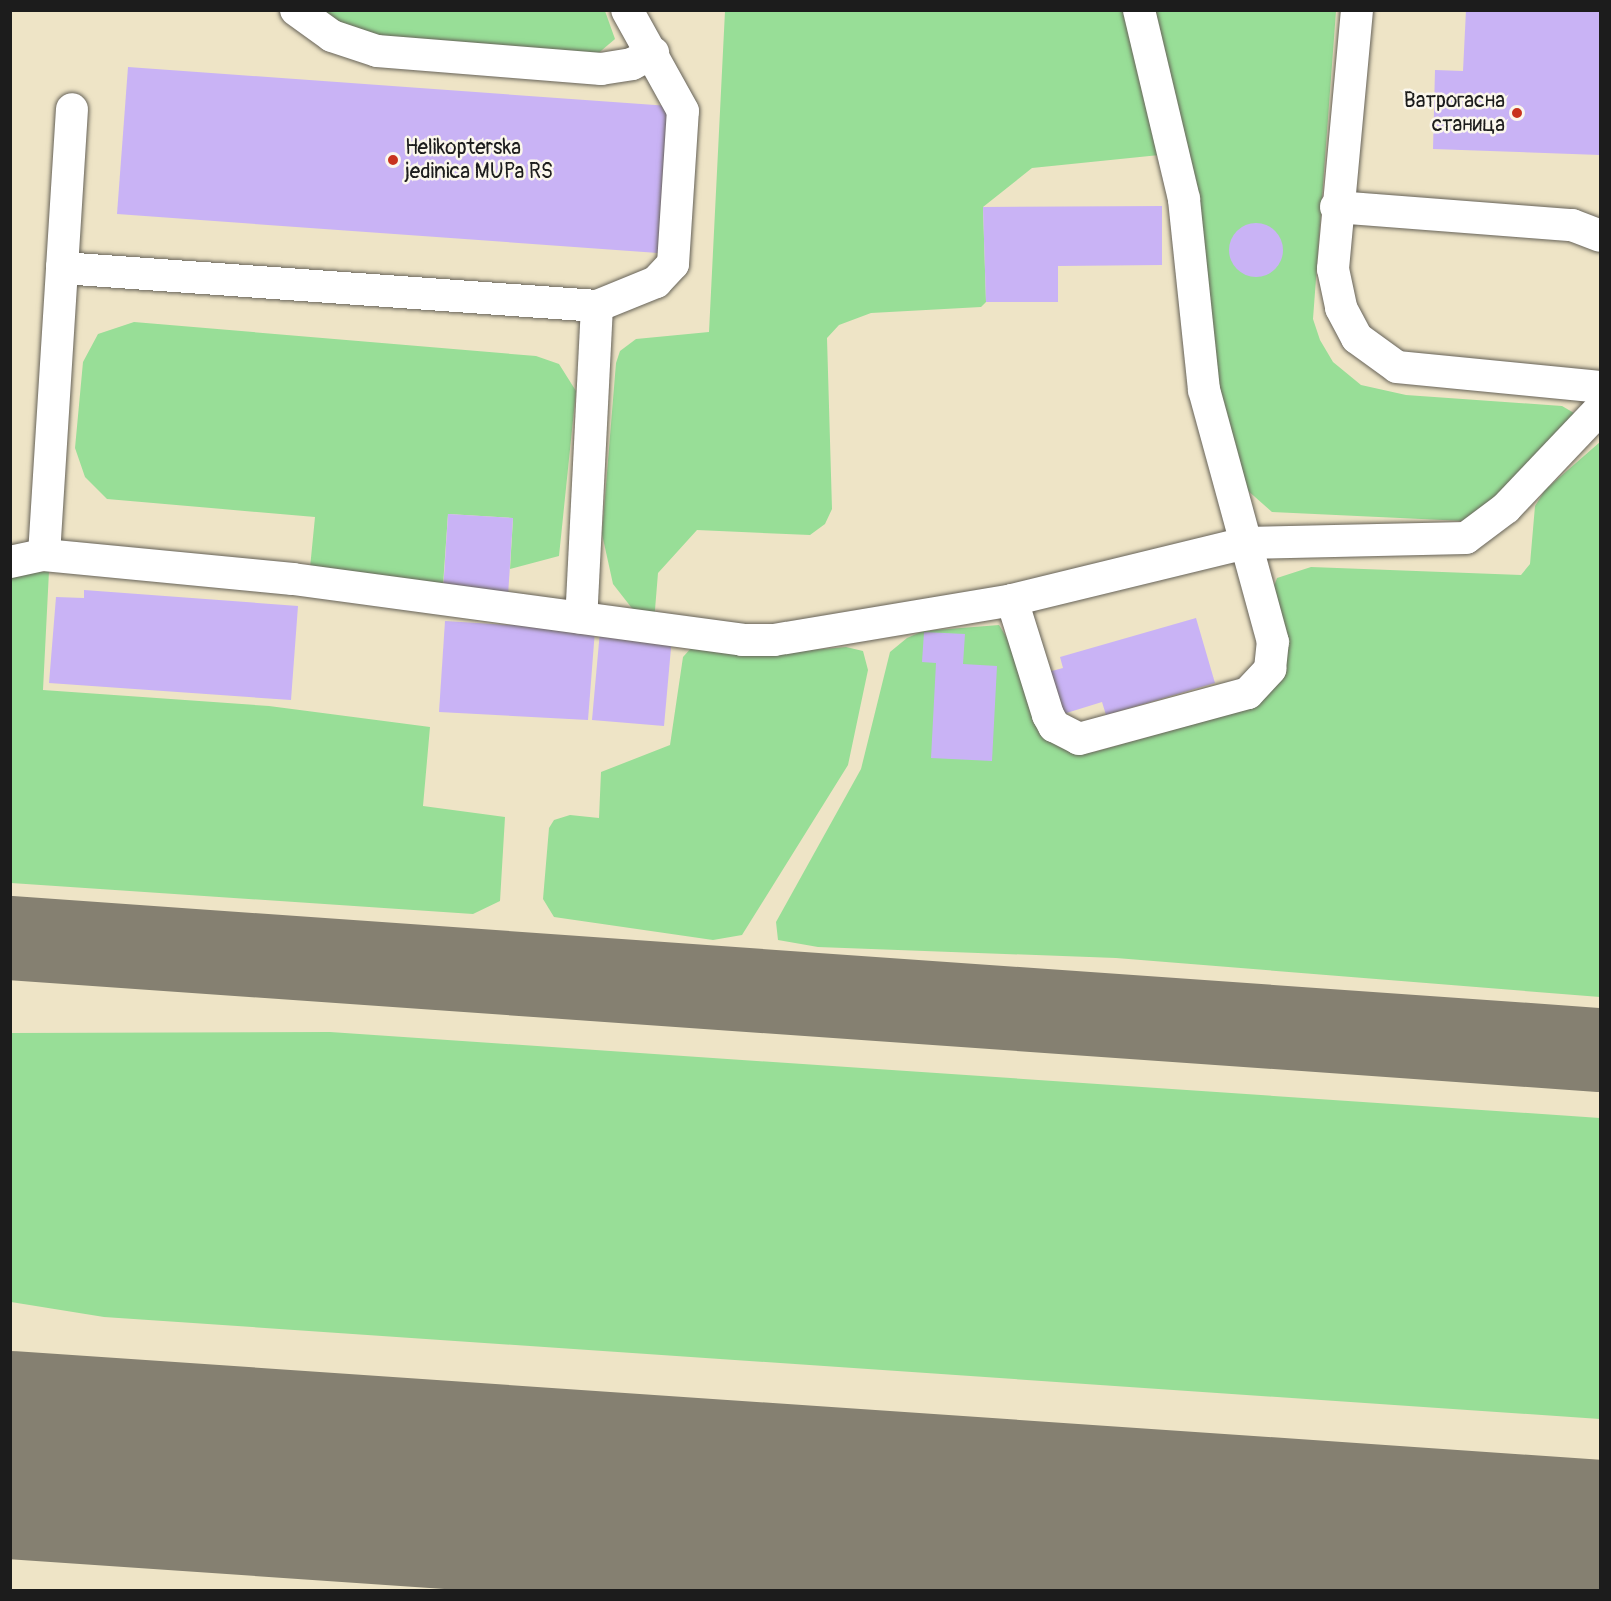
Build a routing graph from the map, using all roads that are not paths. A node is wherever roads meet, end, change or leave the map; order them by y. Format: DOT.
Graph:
graph roads {
  1 [pos="296,10"];
  2 [pos="627,10"];
  3 [pos="1139,10"];
  4 [pos="1357,10"];
  5 [pos="653,53"];
  6 [pos="72,109"];
  7 [pos="1336,207"];
  8 [pos="1600,236"];
  9 [pos="62,268"];
  10 [pos="597,306"];
  11 [pos="1600,387"];
  12 [pos="1600,409"];
  13 [pos="1246,543"];
  14 [pos="44,555"];
  15 [pos="10,562"];
  16 [pos="1012,600"];
  17 [pos="581,618"];
  1 -- 5 [label="lane"];
  2 -- 5 [label="lane"];
  3 -- 13 [label="lane"];
  4 -- 7 [label="lane"];
  5 -- 10 [label="lane"];
  6 -- 9 [label="lane"];
  7 -- 8 [label="lane"];
  7 -- 11 [label="lane"];
  9 -- 10 [label="lane"];
  9 -- 14 [label="lane"];
  10 -- 17 [label="lane"];
  12 -- 13 [label="lane"];
  13 -- 16 [label="lane"];
  13 -- 16 [label="lane"];
  14 -- 15 [label="lane"];
  14 -- 17 [label="lane"];
  16 -- 17 [label="lane"];
}
